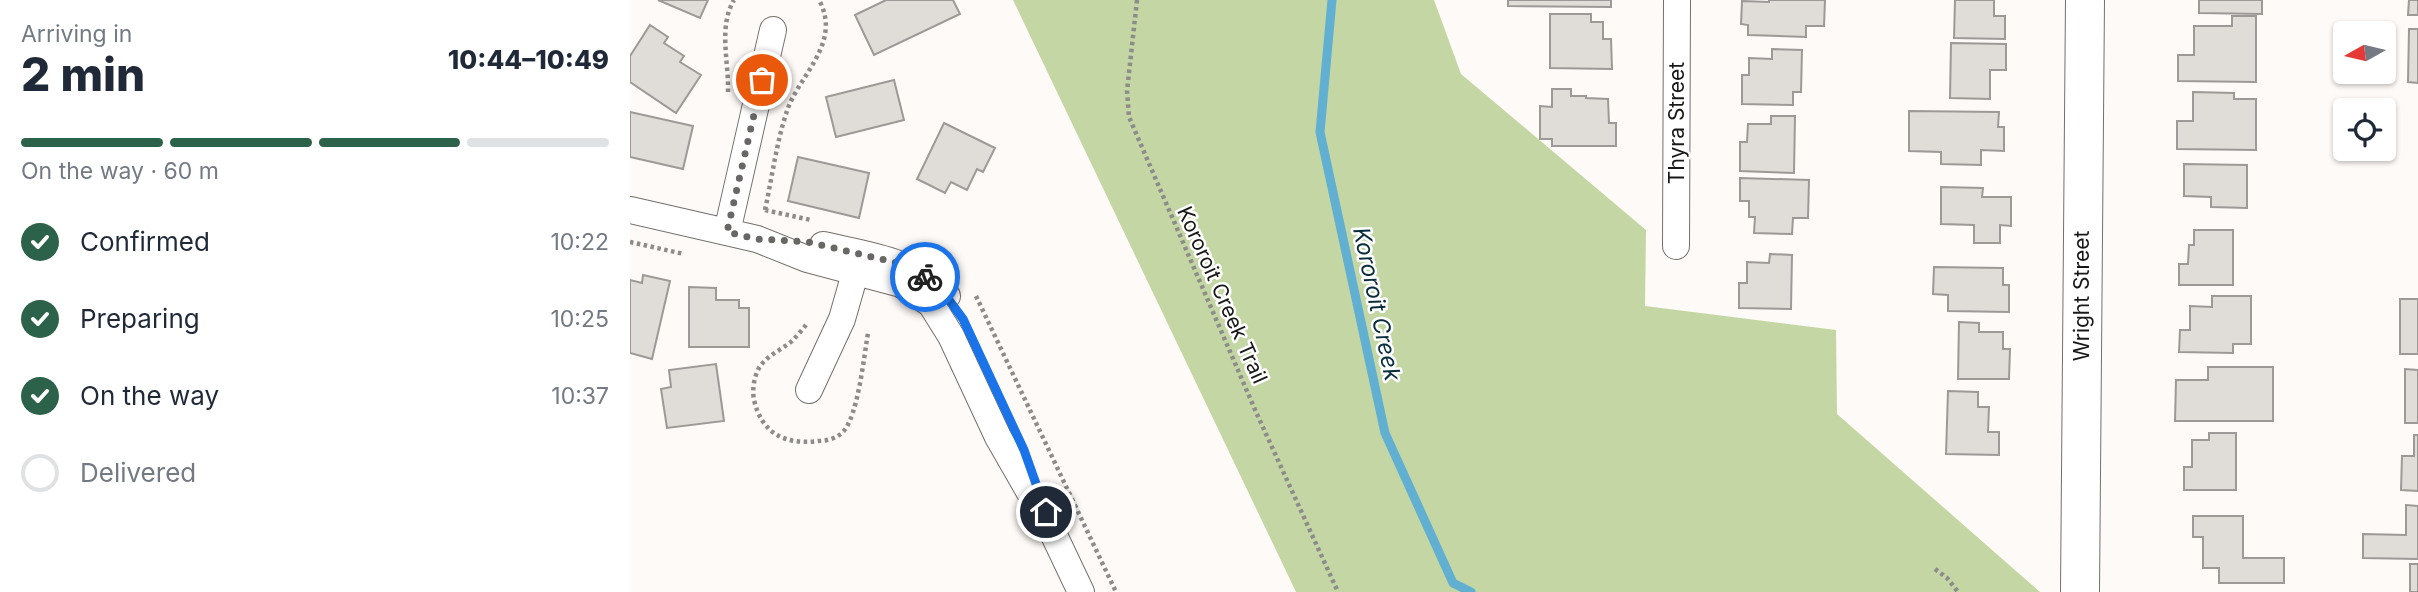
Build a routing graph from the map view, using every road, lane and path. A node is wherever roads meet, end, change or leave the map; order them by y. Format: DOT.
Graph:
graph roads {
  1 [pos="734,0"];
  2 [pos="820,0"];
  3 [pos="1136,0"];
  4 [pos="1677,0"];
  5 [pos="2085,0"];
  6 [pos="773,30"];
  7 [pos="728,96"];
  8 [pos="630,210"];
  9 [pos="765,210"];
  10 [pos="727,232"];
  11 [pos="630,242"];
  12 [pos="1676,246"];
  13 [pos="684,254"];
  14 [pos="858,263"];
  15 [pos="809,390"];
  16 [pos="1934,569"];
  17 [pos="1081,592"];
  18 [pos="1338,592"];
  19 [pos="1958,592"];
  20 [pos="2080,592"];
  1 -- 7 [label="path"];
  2 -- 9 [label="path"];
  3 -- 18 [label="path, Kororoit Creek Trail"];
  4 -- 12 [label="street, Thyra Street"];
  5 -- 20 [label="street, Wright Street"];
  6 -- 10 [label="street"];
  8 -- 10 [label="street"];
  10 -- 14 [label="street"];
  11 -- 13 [label="path"];
  14 -- 15 [label="street"];
  14 -- 17 [label="street"];
  16 -- 19 [label="path"];
}
